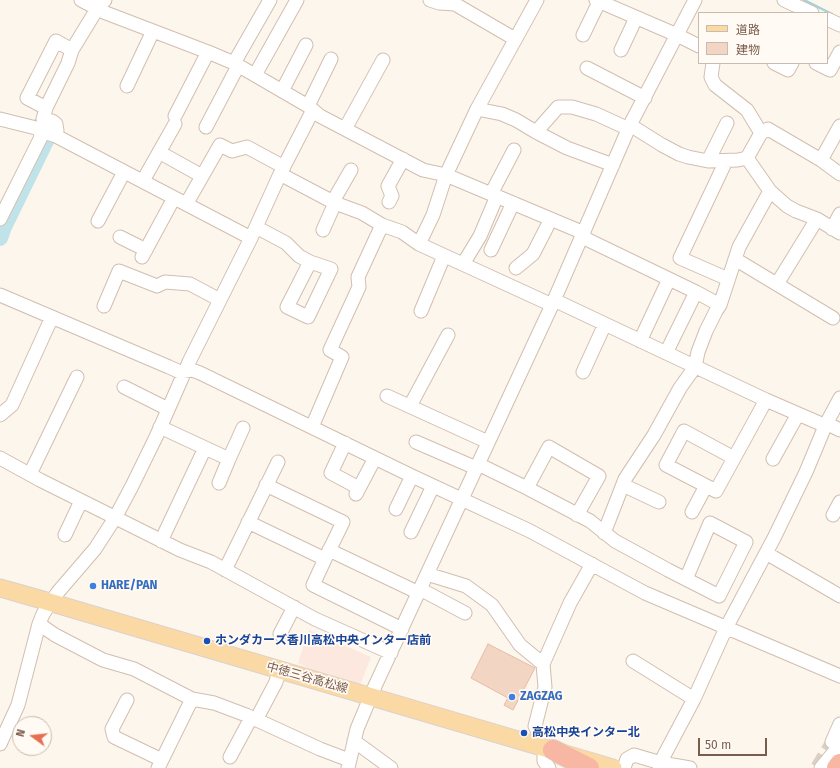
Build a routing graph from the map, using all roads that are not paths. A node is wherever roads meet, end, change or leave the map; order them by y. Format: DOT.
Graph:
graph roads {
  1 [pos="81,0"];
  2 [pos="270,0"];
  3 [pos="297,0"];
  4 [pos="430,0"];
  5 [pos="537,0"];
  6 [pos="695,0"];
  7 [pos="784,0"];
  8 [pos="598,1"];
  9 [pos="101,4"];
  10 [pos="810,12"];
  11 [pos="636,18"];
  12 [pos="828,20"];
  13 [pos="840,25"];
  14 [pos="153,31"];
  15 [pos="583,35"];
  16 [pos="677,35"];
  17 [pos="515,39"];
  18 [pos="306,45"];
  19 [pos="698,46"];
  20 [pos="72,50"];
  21 [pos="621,50"];
  22 [pos="208,52"];
  23 [pos="840,52"];
  24 [pos="331,60"];
  25 [pos="383,60"];
  26 [pos="236,64"];
  27 [pos="713,64"];
  28 [pos="776,64"];
  29 [pos="791,64"];
  30 [pos="818,64"];
  31 [pos="587,68"];
  32 [pos="255,75"];
  33 [pos="126,86"];
  34 [pos="282,90"];
  35 [pos="645,98"];
  36 [pos="46,108"];
  37 [pos="311,108"];
  38 [pos="477,109"];
  39 [pos="0,119"];
  40 [pos="727,123"];
  41 [pos="840,126"];
  42 [pos="206,127"];
  43 [pos="630,127"];
  44 [pos="345,129"];
  45 [pos="536,132"];
  46 [pos="41,133"];
  47 [pos="762,133"];
  48 [pos="56,136"];
  49 [pos="514,150"];
  50 [pos="159,152"];
  51 [pos="747,158"];
  52 [pos="403,159"];
  53 [pos="726,160"];
  54 [pos="821,160"];
  55 [pos="708,161"];
  56 [pos="613,165"];
  57 [pos="282,170"];
  58 [pos="351,170"];
  59 [pos="124,172"];
  60 [pos="840,174"];
  61 [pos="446,175"];
  62 [pos="202,176"];
  63 [pos="145,177"];
  64 [pos="770,191"];
  65 [pos="494,195"];
  66 [pos="174,198"];
  67 [pos="188,201"];
  68 [pos="389,202"];
  69 [pos="336,203"];
  70 [pos="513,203"];
  71 [pos="840,214"];
  72 [pos="0,219"];
  73 [pos="551,219"];
  74 [pos="817,219"];
  75 [pos="98,221"];
  76 [pos="382,225"];
  77 [pos="323,230"];
  78 [pos="836,231"];
  79 [pos="253,232"];
  80 [pos="583,235"];
  81 [pos="120,237"];
  82 [pos="419,244"];
  83 [pos="491,250"];
  84 [pos="444,256"];
  85 [pos="735,259"];
  86 [pos="310,262"];
  87 [pos="463,264"];
  88 [pos="516,268"];
  89 [pos="669,279"];
  90 [pos="728,279"];
  91 [pos="777,284"];
  92 [pos="696,292"];
  93 [pos="0,295"];
  94 [pos="220,300"];
  95 [pos="553,302"];
  96 [pos="720,305"];
  97 [pos="104,306"];
  98 [pos="421,311"];
  99 [pos="52,317"];
  100 [pos="834,318"];
  101 [pos="605,324"];
  102 [pos="448,335"];
  103 [pos="640,341"];
  104 [pos="666,353"];
  105 [pos="187,367"];
  106 [pos="695,367"];
  107 [pos="583,372"];
  108 [pos="77,377"];
  109 [pos="124,387"];
  110 [pos="387,396"];
  111 [pos="840,398"];
  112 [pos="766,400"];
  113 [pos="410,406"];
  114 [pos="168,409"];
  115 [pos="798,414"];
  116 [pos="0,415"];
  117 [pos="314,423"];
  118 [pos="826,424"];
  119 [pos="160,427"];
  120 [pos="243,428"];
  121 [pos="840,430"];
  122 [pos="416,442"];
  123 [pos="488,442"];
  124 [pos="345,443"];
  125 [pos="205,448"];
  126 [pos="0,458"];
  127 [pos="375,458"];
  128 [pos="734,458"];
  129 [pos="229,459"];
  130 [pos="773,459"];
  131 [pos="278,462"];
  132 [pos="477,466"];
  133 [pos="30,474"];
  134 [pos="412,476"];
  135 [pos="219,483"];
  136 [pos="266,485"];
  137 [pos="623,485"];
  138 [pos="434,486"];
  139 [pos="706,486"];
  140 [pos="527,488"];
  141 [pos="463,496"];
  142 [pos="82,501"];
  143 [pos="659,502"];
  144 [pos="840,502"];
  145 [pos="396,509"];
  146 [pos="692,512"];
  147 [pos="577,515"];
  148 [pos="833,515"];
  149 [pos="115,518"];
  150 [pos="248,522"];
  151 [pos="411,532"];
  152 [pos="604,533"];
  153 [pos="65,535"];
  154 [pos="161,541"];
  155 [pos="766,553"];
  156 [pos="327,555"];
  157 [pos="592,564"];
  158 [pos="225,570"];
  159 [pos="427,574"];
  160 [pos="686,579"];
  161 [pos="0,588"];
  162 [pos="419,591"];
  163 [pos="840,596"];
  164 [pos="51,602"];
  165 [pos="294,607"];
  166 [pos="465,613"];
  167 [pos="39,624"];
  168 [pos="728,624"];
  169 [pos="402,629"];
  170 [pos="280,634"];
  171 [pos="390,653"];
  172 [pos="634,661"];
  173 [pos="543,664"];
  174 [pos="279,670"];
  175 [pos="840,676"];
  176 [pos="370,697"];
  177 [pos="192,699"];
  178 [pos="694,699"];
  179 [pos="127,700"];
  180 [pos="254,719"];
  181 [pos="840,724"];
  182 [pos="354,741"];
  183 [pos="0,744"];
  184 [pos="836,744"];
  185 [pos="230,757"];
  186 [pos="546,758"];
  187 [pos="160,764"];
  188 [pos="349,764"];
  189 [pos="660,764"];
  190 [pos="840,764"];
  191 [pos="391,768"];
  192 [pos="589,768"];
  193 [pos="613,768"];
  194 [pos="624,768"];
  195 [pos="690,768"];
  196 [pos="821,768"];
  197 [pos="837,768"];
  1 -- 9 [label="street"];
  2 -- 26 [label="street"];
  3 -- 32 [label="street"];
  4 -- 17 [label="street"];
  5 -- 17 [label="street"];
  6 -- 16 [label="street"];
  7 -- 10 [label="street"];
  8 -- 11 [label="street"];
  8 -- 15 [label="street"];
  9 -- 14 [label="street"];
  9 -- 20 [label="street"];
  11 -- 16 [label="street"];
  11 -- 21 [label="street"];
  12 -- 13 [label="street"];
  14 -- 22 [label="street"];
  14 -- 33 [label="street"];
  16 -- 19 [label="street"];
  16 -- 35 [label="street"];
  17 -- 38 [label="street"];
  18 -- 34 [label="street"];
  20 -- 36 [label="street"];
  20 -- 36 [label="street"];
  22 -- 26 [label="street"];
  22 -- 50 [label="street"];
  23 -- 30 [label="street"];
  24 -- 37 [label="street"];
  25 -- 44 [label="street"];
  26 -- 32 [label="street"];
  26 -- 42 [label="street"];
  27 -- 47 [label="street"];
  28 -- 29 [label="street"];
  31 -- 35 [label="street"];
  32 -- 34 [label="street"];
  34 -- 37 [label="street"];
  35 -- 43 [label="street"];
  36 -- 48 [label="street"];
  37 -- 44 [label="street"];
  37 -- 57 [label="street"];
  38 -- 45 [label="street"];
  38 -- 61 [label="street"];
  39 -- 46 [label="street"];
  40 -- 55 [label="street"];
  41 -- 54 [label="street"];
  43 -- 45 [label="street"];
  43 -- 55 [label="street"];
  43 -- 56 [label="street"];
  44 -- 52 [label="street"];
  45 -- 56 [label="street"];
  46 -- 48 [label="street"];
  46 -- 72 [label="street"];
  47 -- 51 [label="street"];
  47 -- 54 [label="street"];
  48 -- 59 [label="street"];
  49 -- 65 [label="street"];
  50 -- 62 [label="street"];
  50 -- 63 [label="street"];
  51 -- 53 [label="street"];
  51 -- 64 [label="street"];
  52 -- 61 [label="street"];
  52 -- 68 [label="street"];
  53 -- 55 [label="street"];
  53 -- 90 [label="street"];
  54 -- 60 [label="street"];
  56 -- 80 [label="street"];
  57 -- 62 [label="street"];
  57 -- 69 [label="street"];
  57 -- 79 [label="street"];
  58 -- 69 [label="street"];
  59 -- 66 [label="street"];
  59 -- 75 [label="street"];
  61 -- 65 [label="street"];
  61 -- 82 [label="street"];
  62 -- 67 [label="street"];
  64 -- 74 [label="street"];
  64 -- 85 [label="street"];
  65 -- 70 [label="street"];
  65 -- 87 [label="street"];
  66 -- 79 [label="street"];
  66 -- 81 [label="street"];
  69 -- 76 [label="street"];
  69 -- 77 [label="street"];
  70 -- 73 [label="street"];
  70 -- 83 [label="street"];
  71 -- 78 [label="street"];
  73 -- 80 [label="street"];
  73 -- 88 [label="street"];
  74 -- 78 [label="street"];
  74 -- 91 [label="street"];
  76 -- 82 [label="street"];
  76 -- 117 [label="street"];
  79 -- 86 [label="street"];
  79 -- 94 [label="street"];
  80 -- 89 [label="street"];
  80 -- 95 [label="street"];
  82 -- 84 [label="street"];
  84 -- 87 [label="street"];
  84 -- 98 [label="street"];
  85 -- 90 [label="street"];
  85 -- 91 [label="street"];
  87 -- 95 [label="street"];
  89 -- 92 [label="street"];
  89 -- 103 [label="street"];
  90 -- 96 [label="street"];
  91 -- 100 [label="street"];
  92 -- 96 [label="street"];
  92 -- 104 [label="street"];
  93 -- 99 [label="street"];
  94 -- 97 [label="street"];
  94 -- 105 [label="street"];
  95 -- 101 [label="street"];
  95 -- 123 [label="street"];
  96 -- 106 [label="street"];
  99 -- 105 [label="street"];
  99 -- 116 [label="street"];
  101 -- 103 [label="street"];
  101 -- 107 [label="street"];
  102 -- 113 [label="street"];
  103 -- 104 [label="street"];
  104 -- 106 [label="street"];
  105 -- 114 [label="street"];
  105 -- 117 [label="street"];
  106 -- 112 [label="street"];
  106 -- 137 [label="street"];
  108 -- 133 [label="street"];
  109 -- 114 [label="street"];
  110 -- 113 [label="street"];
  111 -- 118 [label="street"];
  112 -- 115 [label="street"];
  112 -- 128 [label="street"];
  113 -- 123 [label="street"];
  114 -- 119 [label="street"];
  115 -- 118 [label="street"];
  115 -- 130 [label="street"];
  117 -- 124 [label="street"];
  118 -- 121 [label="street"];
  118 -- 155 [label="street"];
  119 -- 125 [label="street"];
  119 -- 149 [label="street"];
  120 -- 129 [label="street"];
  122 -- 132 [label="street"];
  123 -- 132 [label="street"];
  124 -- 127 [label="street"];
  124 -- 127 [label="street"];
  125 -- 129 [label="street"];
  125 -- 154 [label="street"];
  126 -- 133 [label="street"];
  127 -- 134 [label="street"];
  128 -- 139 [label="street"];
  128 -- 139 [label="street"];
  129 -- 135 [label="street"];
  131 -- 136 [label="street"];
  132 -- 140 [label="street"];
  132 -- 141 [label="street"];
  133 -- 142 [label="street"];
  134 -- 138 [label="street"];
  134 -- 145 [label="street"];
  136 -- 150 [label="street"];
  136 -- 156 [label="street"];
  137 -- 143 [label="street"];
  137 -- 152 [label="street"];
  138 -- 141 [label="street"];
  138 -- 151 [label="street"];
  139 -- 146 [label="street"];
  140 -- 147 [label="street"];
  140 -- 147 [label="street"];
  141 -- 157 [label="street"];
  141 -- 159 [label="street"];
  142 -- 149 [label="street"];
  142 -- 153 [label="street"];
  144 -- 148 [label="street"];
  147 -- 152 [label="street"];
  149 -- 154 [label="street"];
  149 -- 164 [label="street"];
  150 -- 156 [label="street"];
  150 -- 158 [label="street"];
  152 -- 160 [label="street"];
  154 -- 158 [label="street"];
  155 -- 163 [label="street"];
  155 -- 168 [label="street"];
  156 -- 162 [label="street"];
  156 -- 169 [label="street"];
  157 -- 168 [label="street"];
  157 -- 173 [label="street"];
  158 -- 165 [label="street"];
  159 -- 162 [label="street"];
  159 -- 173 [label="street"];
  160 -- 160 [label="street"];
  161 -- 164 [label="main road, 中徳三谷高松線"];
  162 -- 166 [label="street"];
  162 -- 169 [label="street"];
  164 -- 167 [label="street"];
  164 -- 174 [label="main road, 中徳三谷高松線"];
  165 -- 170 [label="street"];
  165 -- 171 [label="street"];
  167 -- 177 [label="street"];
  167 -- 183 [label="street"];
  168 -- 175 [label="street"];
  168 -- 178 [label="street"];
  169 -- 171 [label="street"];
  171 -- 176 [label="street"];
  172 -- 178 [label="street"];
  173 -- 186 [label="street"];
  174 -- 176 [label="main road, 中徳三谷高松線"];
  174 -- 180 [label="street"];
  176 -- 182 [label="street"];
  176 -- 186 [label="main road, 中徳三谷高松線"];
  177 -- 180 [label="street"];
  177 -- 187 [label="street"];
  178 -- 189 [label="street"];
  179 -- 187 [label="street"];
  180 -- 185 [label="street"];
  180 -- 188 [label="street"];
  181 -- 184 [label="street"];
  182 -- 188 [label="street"];
  182 -- 191 [label="street"];
  184 -- 196 [label="street"];
  186 -- 192 [label="highway"];
  186 -- 193 [label="main road, 中徳三谷高松線"];
  189 -- 194 [label="street"];
  189 -- 195 [label="street"];
  190 -- 197 [label="highway"];
}
